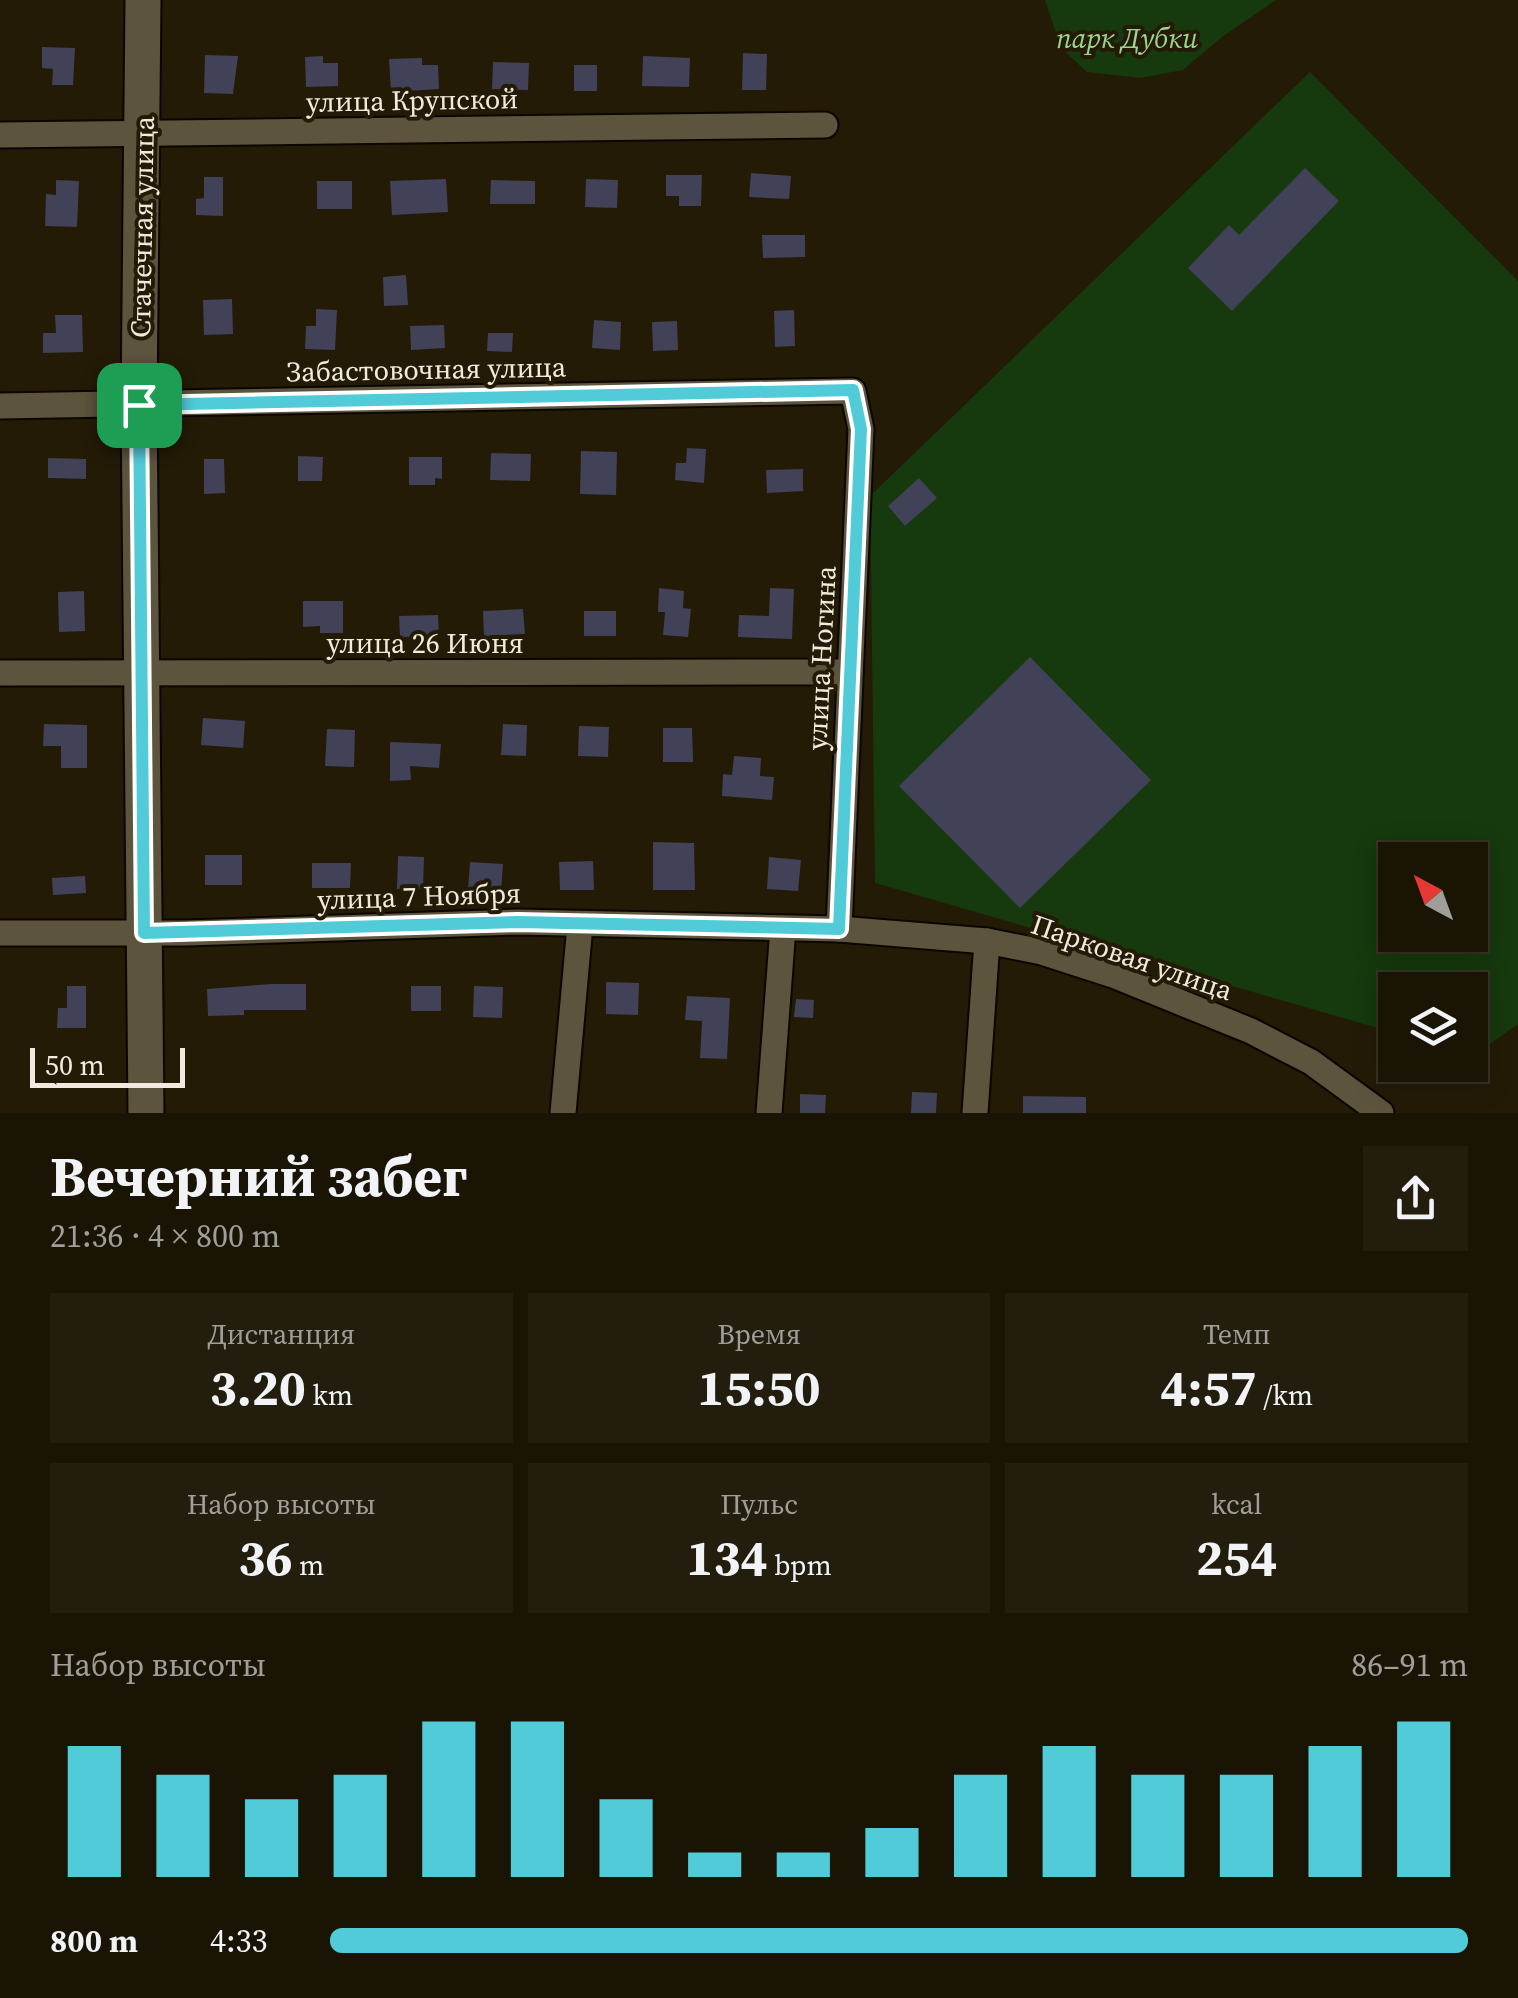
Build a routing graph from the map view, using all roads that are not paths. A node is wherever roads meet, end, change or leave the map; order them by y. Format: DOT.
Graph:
graph roads {
  1 [pos="143,0"];
  2 [pos="825,125"];
  3 [pos="144,132"];
  4 [pos="0,135"];
  5 [pos="853,390"];
  6 [pos="139,405"];
  7 [pos="0,406"];
  8 [pos="850,672"];
  9 [pos="0,673"];
  10 [pos="143,673"];
  11 [pos="580,924"];
  12 [pos="783,928"];
  13 [pos="839,929"];
  14 [pos="0,933"];
  15 [pos="144,933"];
  16 [pos="988,941"];
  17 [pos="146,1113"];
  18 [pos="563,1113"];
  19 [pos="769,1113"];
  20 [pos="975,1113"];
  21 [pos="1381,1113"];
  1 -- 3 [label="street, Стачечная улица"];
  2 -- 3 [label="street, улица Крупской"];
  3 -- 4 [label="street, улица Крупской"];
  3 -- 6 [label="street, Стачечная улица"];
  5 -- 6 [label="street, Забастовочная улица"];
  5 -- 8 [label="street, улица Ногина"];
  6 -- 7 [label="street, Забастовочная улица"];
  6 -- 10 [label="street, Стачечная улица"];
  8 -- 10 [label="street, улица 26 Июня"];
  8 -- 13 [label="street, улица Ногина"];
  9 -- 10 [label="street, улица 26 Июня"];
  10 -- 15 [label="street, Стачечная улица"];
  11 -- 12 [label="street, улица 7 Ноября"];
  11 -- 15 [label="street, улица 7 Ноября"];
  11 -- 18 [label="street"];
  12 -- 13 [label="street, улица 7 Ноября"];
  12 -- 19 [label="street"];
  13 -- 16 [label="street, Парковая улица"];
  14 -- 15 [label="street, улица 7 Ноября"];
  15 -- 17 [label="street, Стачечная улица"];
  16 -- 20 [label="street"];
  16 -- 21 [label="street, Парковая улица"];
}
